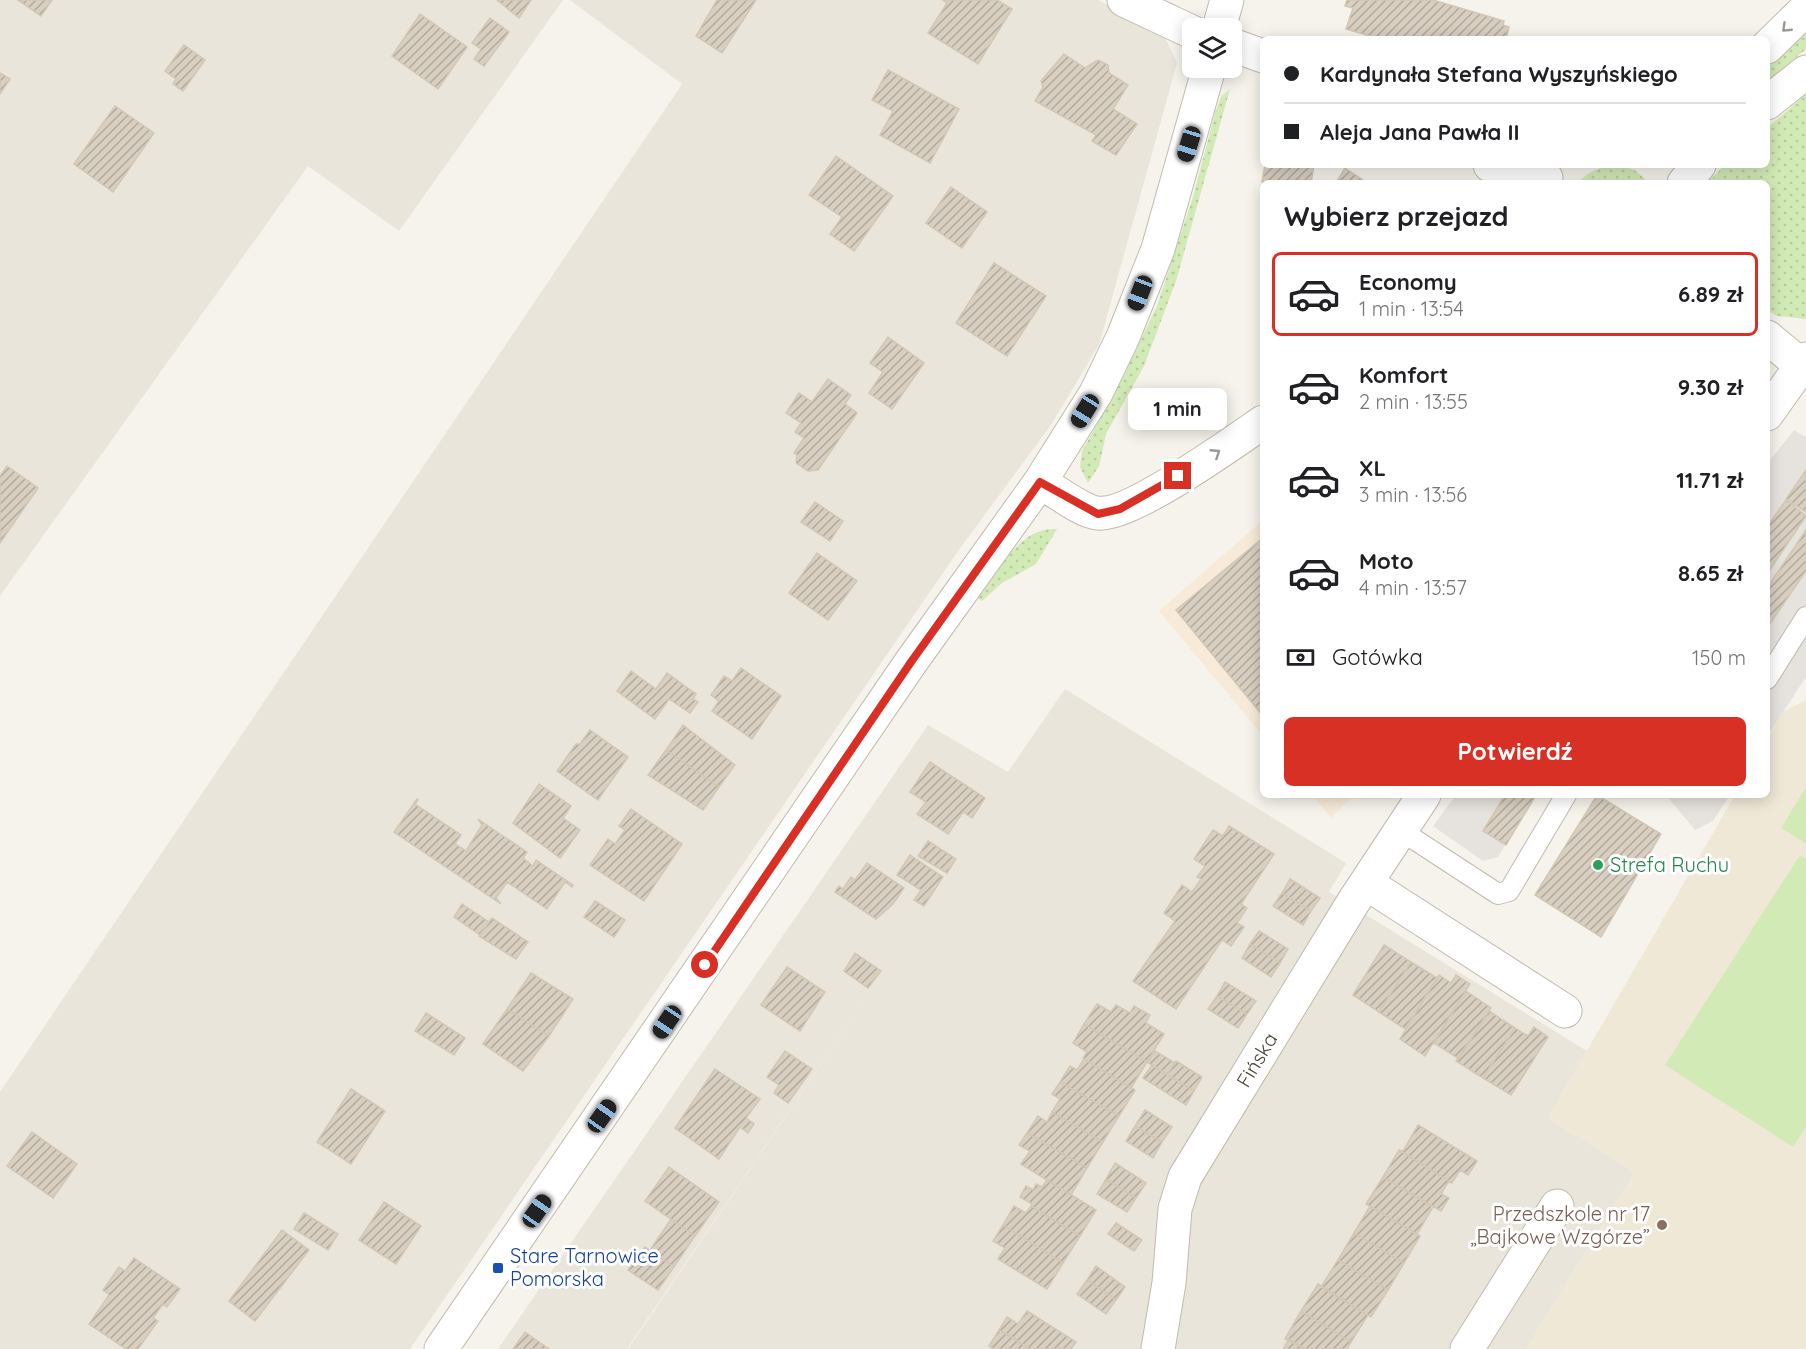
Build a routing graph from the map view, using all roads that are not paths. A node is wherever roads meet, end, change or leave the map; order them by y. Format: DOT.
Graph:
graph roads {
  1 [pos="1124,0"];
  2 [pos="1227,0"];
  3 [pos="1806,9"];
  4 [pos="1222,18"];
  5 [pos="1182,27"];
  6 [pos="1770,44"];
  7 [pos="1242,49"];
  8 [pos="1260,55"];
  9 [pos="1806,72"];
  10 [pos="1206,78"];
  11 [pos="1770,102"];
  12 [pos="1508,168"];
  13 [pos="1696,168"];
  14 [pos="1549,175"];
  15 [pos="1686,180"];
  16 [pos="1770,339"];
  17 [pos="1770,350"];
  18 [pos="1804,364"];
  19 [pos="1770,410"];
  20 [pos="1260,424"];
  21 [pos="1040,482"];
  22 [pos="1806,617"];
  23 [pos="1770,674"];
  24 [pos="1422,798"];
  25 [pos="1564,798"];
  26 [pos="1400,830"];
  27 [pos="1366,883"];
  28 [pos="1565,1011"];
  29 [pos="1557,1206"];
  30 [pos="441,1349"];
  31 [pos="1158,1349"];
  32 [pos="1467,1349"];
  1 -- 5 [label="street"];
  2 -- 4 [label="street"];
  3 -- 6 [label="street, one-way"];
  7 -- 8 [label="street"];
  9 -- 11 [label="street"];
  10 -- 21 [label="street"];
  12 -- 14 [label="street"];
  13 -- 15 [label="street"];
  16 -- 18 [label="street"];
  17 -- 18 [label="street"];
  18 -- 19 [label="street"];
  21 -- 20 [label="street, one-way"];
  21 -- 30 [label="street"];
  22 -- 23 [label="lane"];
  24 -- 26 [label="street, Fińska"];
  25 -- 26 [label="lane"];
  26 -- 27 [label="street, Fińska"];
  27 -- 28 [label="street"];
  27 -- 31 [label="street, Fińska"];
  29 -- 32 [label="street"];
}
